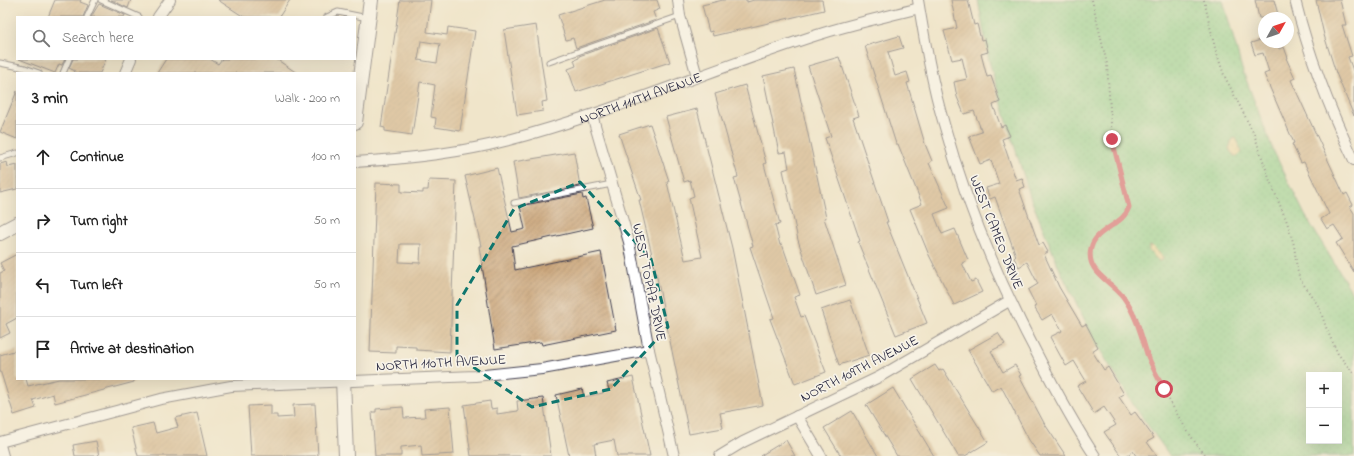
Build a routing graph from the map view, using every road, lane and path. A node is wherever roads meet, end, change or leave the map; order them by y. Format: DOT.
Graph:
graph roads {
  1 [pos="94,0"];
  2 [pos="101,0"];
  3 [pos="170,0"];
  4 [pos="371,0"];
  5 [pos="678,0"];
  6 [pos="1092,0"];
  7 [pos="1204,0"];
  8 [pos="1295,0"];
  9 [pos="918,4"];
  10 [pos="87,16"];
  11 [pos="137,16"];
  12 [pos="159,16"];
  13 [pos="329,16"];
  14 [pos="680,16"];
  15 [pos="368,18"];
  16 [pos="69,60"];
  17 [pos="131,60"];
  18 [pos="549,62"];
  19 [pos="0,63"];
  20 [pos="36,72"];
  21 [pos="63,72"];
  22 [pos="125,72"];
  23 [pos="697,76"];
  24 [pos="356,114"];
  25 [pos="592,115"];
  26 [pos="16,153"];
  27 [pos="0,158"];
  28 [pos="1354,160"];
  29 [pos="356,162"];
  30 [pos="612,184"];
  31 [pos="514,203"];
  32 [pos="16,225"];
  33 [pos="0,233"];
  34 [pos="1009,301"];
  35 [pos="649,350"];
  36 [pos="1354,374"];
  37 [pos="343,381"];
  38 [pos="797,416"];
  39 [pos="0,444"];
  40 [pos="4,456"];
  41 [pos="346,456"];
  42 [pos="674,456"];
  43 [pos="720,456"];
  44 [pos="821,456"];
  45 [pos="1095,456"];
  46 [pos="1207,456"];
  1 -- 10 [label="lane"];
  2 -- 11 [label="lane"];
  3 -- 12 [label="street"];
  4 -- 15 [label="street"];
  5 -- 14 [label="street"];
  6 -- 46 [label="path"];
  7 -- 36 [label="path"];
  8 -- 28 [label="street"];
  9 -- 23 [label="street, NORTH 111TH AVENUE"];
  9 -- 34 [label="street, WEST CAMEO DRIVE"];
  13 -- 15 [label="lane"];
  14 -- 18 [label="lane"];
  14 -- 23 [label="street"];
  15 -- 24 [label="street"];
  16 -- 21 [label="lane"];
  17 -- 22 [label="street"];
  19 -- 20 [label="lane"];
  23 -- 25 [label="street, NORTH 111TH AVENUE"];
  25 -- 29 [label="street, NORTH 111TH AVENUE"];
  25 -- 30 [label="street, WEST TOPAZ DRIVE"];
  26 -- 27 [label="lane"];
  30 -- 31 [label="lane"];
  30 -- 35 [label="street, WEST TOPAZ DRIVE"];
  32 -- 33 [label="street"];
  34 -- 38 [label="street, NORTH 109TH AVENUE"];
  34 -- 45 [label="street, WEST CAMEO DRIVE"];
  35 -- 37 [label="street, NORTH 110TH AVENUE"];
  35 -- 42 [label="street, WEST TOPAZ DRIVE"];
  37 -- 39 [label="street, NORTH 110TH AVENUE"];
  37 -- 41 [label="street"];
  38 -- 43 [label="street, NORTH 109TH AVENUE"];
  38 -- 44 [label="street"];
  39 -- 40 [label="street"];
}
